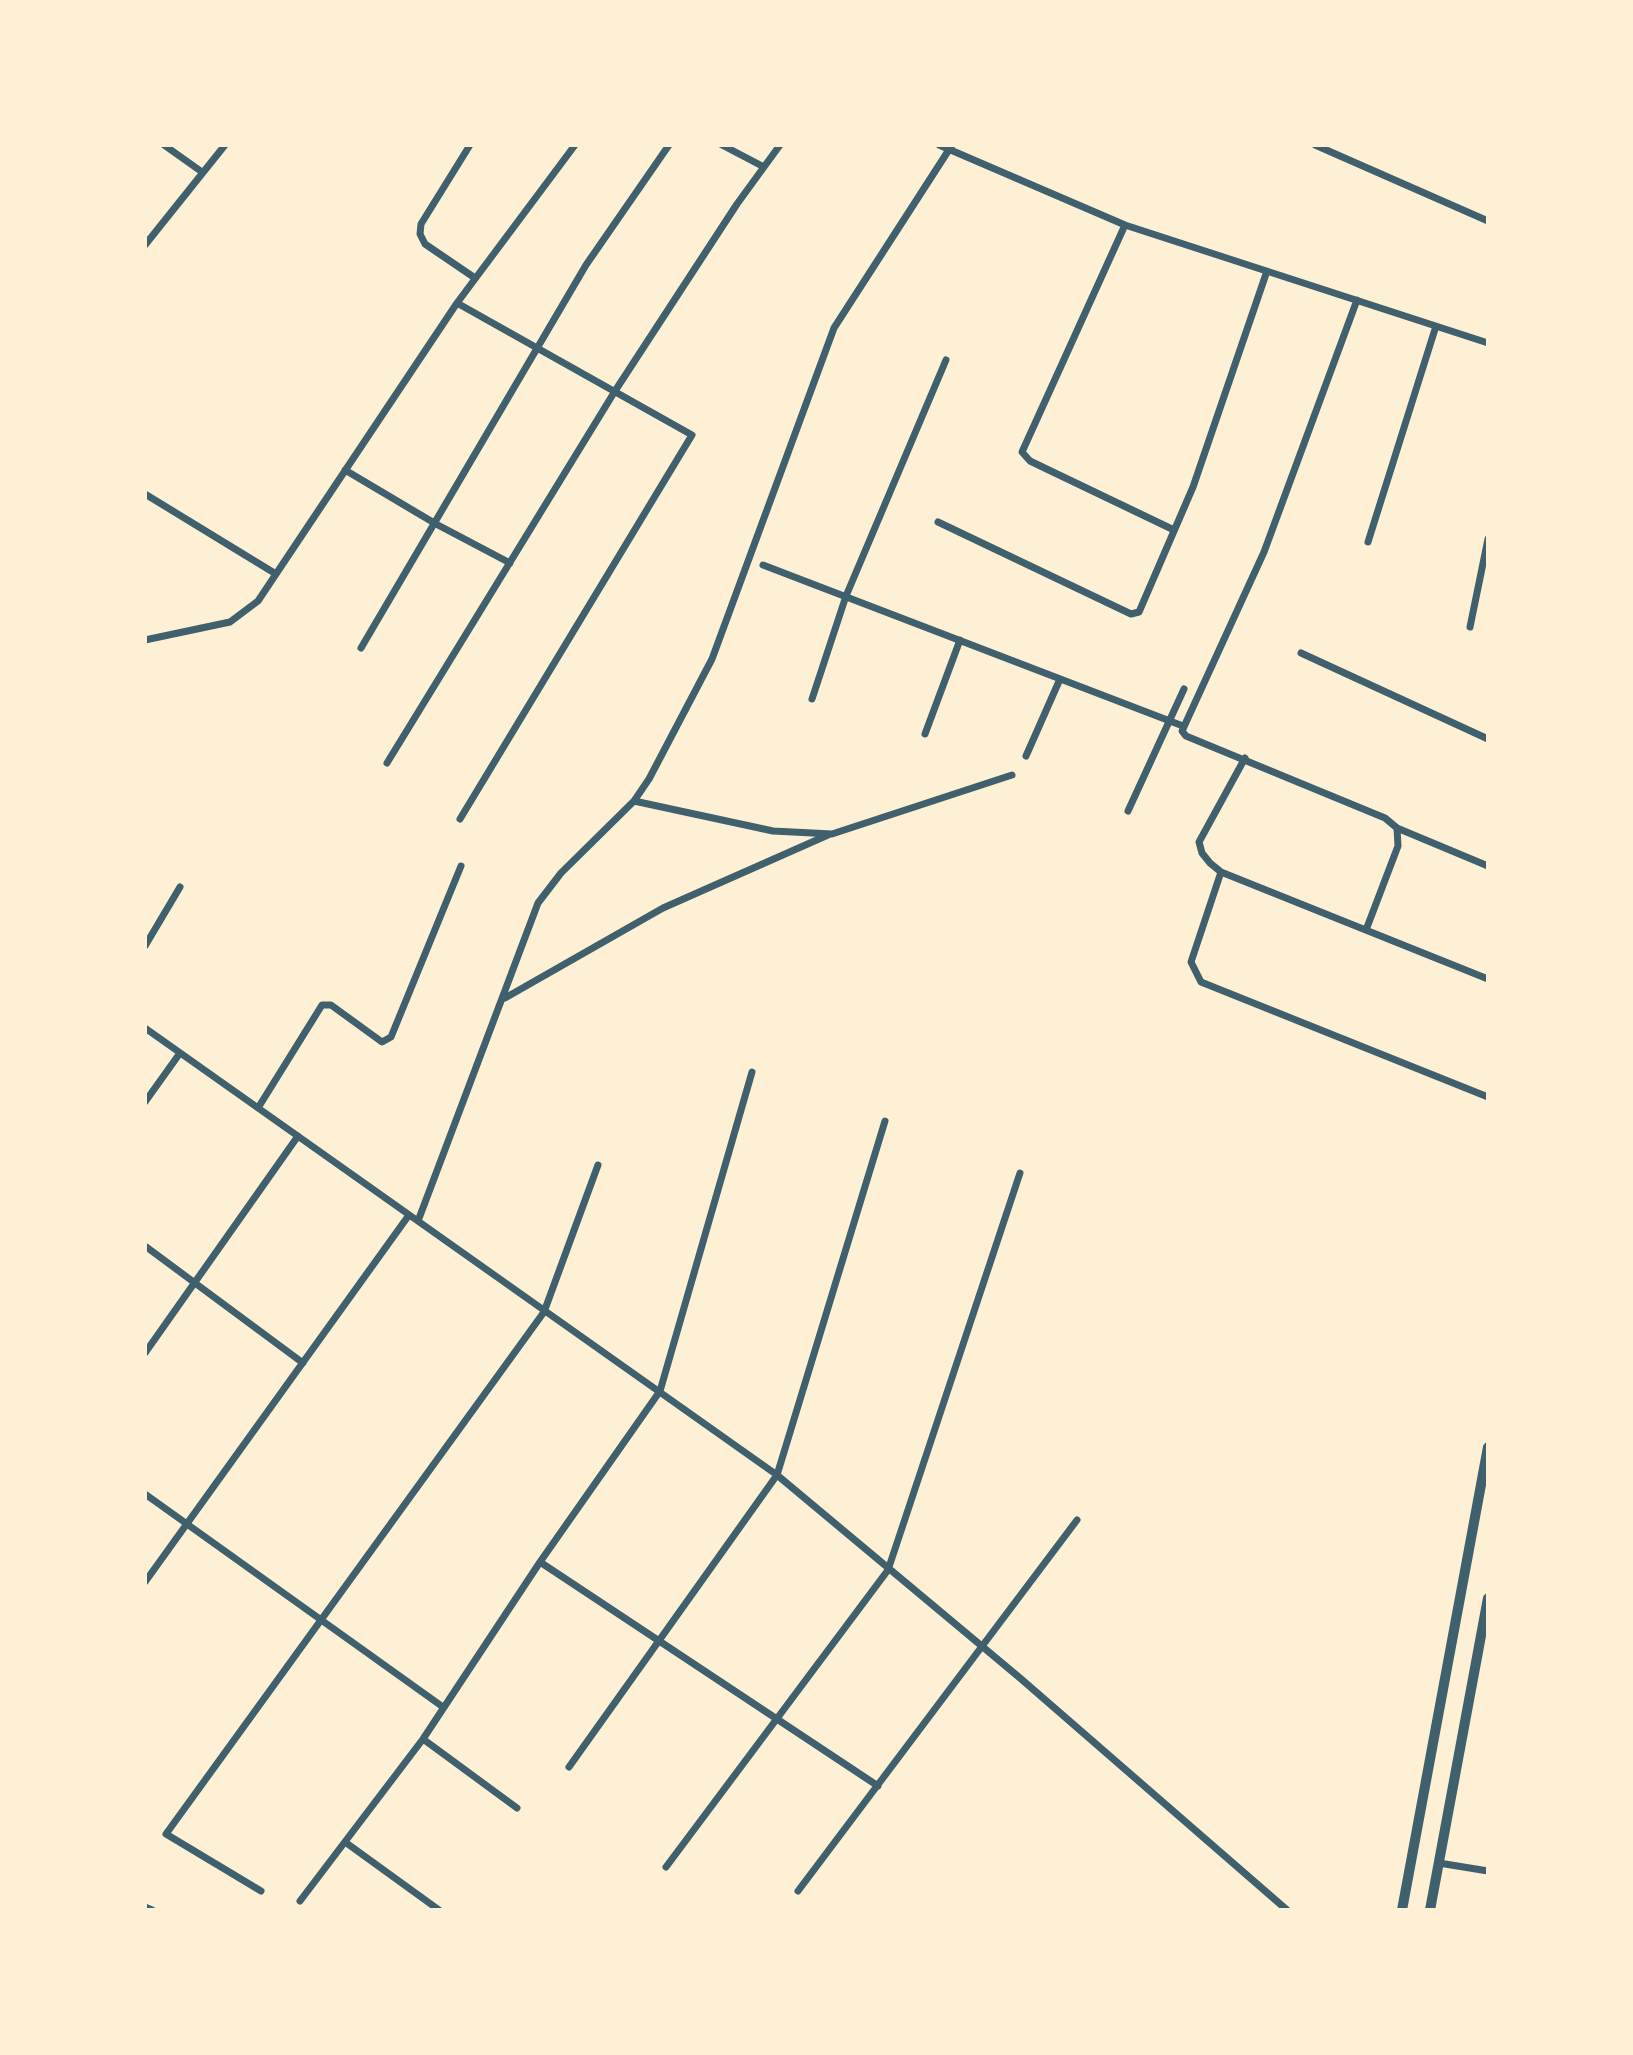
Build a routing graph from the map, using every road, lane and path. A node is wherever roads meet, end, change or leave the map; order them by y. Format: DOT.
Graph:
graph roads {
  1 [pos="164,145"];
  2 [pos="225,145"];
  3 [pos="470,145"];
  4 [pos="575,145"];
  5 [pos="669,145"];
  6 [pos="722,145"];
  7 [pos="780,145"];
  8 [pos="939,145"];
  9 [pos="1315,145"];
  10 [pos="950,148"];
  11 [pos="764,167"];
  12 [pos="202,172"];
  13 [pos="1488,221"];
  14 [pos="1125,225"];
  15 [pos="145,245"];
  16 [pos="1267,271"];
  17 [pos="475,278"];
  18 [pos="1357,300"];
  19 [pos="457,303"];
  20 [pos="1436,326"];
  21 [pos="1488,343"];
  22 [pos="537,349"];
  23 [pos="946,360"];
  24 [pos="615,391"];
  25 [pos="345,470"];
  26 [pos="145,494"];
  27 [pos="938,522"];
  28 [pos="436,524"];
  29 [pos="1174,530"];
  30 [pos="1488,539"];
  31 [pos="1368,542"];
  32 [pos="510,563"];
  33 [pos="764,565"];
  34 [pos="276,574"];
  35 [pos="846,596"];
  36 [pos="1470,627"];
  37 [pos="145,640"];
  38 [pos="960,640"];
  39 [pos="362,648"];
  40 [pos="1301,653"];
  41 [pos="1060,679"];
  42 [pos="1184,689"];
  43 [pos="812,699"];
  44 [pos="1170,721"];
  45 [pos="1183,726"];
  46 [pos="925,734"];
  47 [pos="1488,738"];
  48 [pos="1026,756"];
  49 [pos="1245,758"];
  50 [pos="387,763"];
  51 [pos="1012,775"];
  52 [pos="634,801"];
  53 [pos="1128,811"];
  54 [pos="460,819"];
  55 [pos="1397,828"];
  56 [pos="832,834"];
  57 [pos="461,866"];
  58 [pos="1488,866"];
  59 [pos="1221,872"];
  60 [pos="180,887"];
  61 [pos="1366,930"];
  62 [pos="145,946"];
  63 [pos="1488,979"];
  64 [pos="504,999"];
  65 [pos="145,1028"];
  66 [pos="180,1053"];
  67 [pos="752,1072"];
  68 [pos="1488,1097"];
  69 [pos="145,1102"];
  70 [pos="258,1108"];
  71 [pos="885,1121"];
  72 [pos="298,1136"];
  73 [pos="598,1165"];
  74 [pos="1020,1173"];
  75 [pos="409,1214"];
  76 [pos="418,1221"];
  77 [pos="145,1246"];
  78 [pos="195,1283"];
  79 [pos="544,1312"];
  80 [pos="145,1353"];
  81 [pos="303,1363"];
  82 [pos="660,1391"];
  83 [pos="1488,1447"];
  84 [pos="778,1475"];
  85 [pos="145,1494"];
  86 [pos="1077,1520"];
  87 [pos="187,1524"];
  88 [pos="540,1562"];
  89 [pos="888,1570"];
  90 [pos="145,1582"];
  91 [pos="1488,1598"];
  92 [pos="320,1617"];
  93 [pos="658,1640"];
  94 [pos="983,1648"];
  95 [pos="443,1707"];
  96 [pos="778,1718"];
  97 [pos="423,1739"];
  98 [pos="569,1767"];
  99 [pos="878,1786"];
  100 [pos="517,1808"];
  101 [pos="345,1842"];
  102 [pos="1439,1863"];
  103 [pos="666,1867"];
  104 [pos="1488,1871"];
  105 [pos="261,1891"];
  106 [pos="797,1891"];
  107 [pos="300,1901"];
  108 [pos="145,1907"];
  109 [pos="152,1910"];
  110 [pos="439,1910"];
  111 [pos="1287,1910"];
  112 [pos="1402,1910"];
  113 [pos="1430,1910"];
  1 -- 12 [label="street"];
  2 -- 12 [label="street"];
  3 -- 17 [label="street"];
  4 -- 17 [label="street"];
  5 -- 22 [label="street"];
  6 -- 11 [label="street"];
  7 -- 11 [label="street"];
  8 -- 10 [label="street"];
  9 -- 13 [label="street"];
  10 -- 14 [label="street"];
  10 -- 52 [label="street"];
  11 -- 24 [label="street"];
  12 -- 15 [label="street"];
  14 -- 16 [label="street"];
  14 -- 29 [label="street"];
  16 -- 18 [label="street"];
  16 -- 29 [label="street"];
  17 -- 19 [label="street"];
  18 -- 20 [label="street"];
  18 -- 45 [label="street"];
  19 -- 22 [label="street"];
  19 -- 25 [label="street"];
  20 -- 21 [label="street"];
  20 -- 31 [label="street"];
  22 -- 24 [label="street"];
  22 -- 28 [label="street"];
  23 -- 35 [label="street"];
  24 -- 32 [label="street"];
  24 -- 54 [label="street"];
  25 -- 28 [label="street"];
  25 -- 34 [label="street"];
  26 -- 34 [label="street"];
  27 -- 29 [label="street"];
  28 -- 32 [label="street"];
  28 -- 39 [label="street"];
  30 -- 36 [label="street"];
  32 -- 50 [label="street"];
  33 -- 35 [label="street"];
  34 -- 37 [label="street"];
  35 -- 38 [label="street"];
  35 -- 43 [label="street"];
  38 -- 41 [label="street"];
  38 -- 46 [label="street"];
  40 -- 47 [label="street"];
  41 -- 44 [label="street"];
  41 -- 48 [label="street"];
  42 -- 44 [label="street"];
  44 -- 45 [label="street"];
  44 -- 53 [label="street"];
  45 -- 49 [label="street"];
  49 -- 55 [label="street"];
  49 -- 59 [label="street"];
  51 -- 56 [label="street"];
  52 -- 56 [label="street"];
  52 -- 64 [label="street"];
  55 -- 58 [label="street"];
  55 -- 61 [label="street"];
  56 -- 64 [label="street"];
  57 -- 70 [label="street"];
  59 -- 61 [label="street"];
  59 -- 68 [label="street"];
  60 -- 62 [label="street"];
  61 -- 63 [label="street"];
  64 -- 76 [label="street"];
  65 -- 66 [label="street"];
  66 -- 69 [label="street"];
  66 -- 70 [label="street"];
  67 -- 82 [label="street"];
  70 -- 72 [label="street"];
  71 -- 84 [label="street"];
  72 -- 75 [label="street"];
  72 -- 78 [label="street"];
  73 -- 79 [label="street"];
  74 -- 89 [label="street"];
  75 -- 76 [label="street"];
  75 -- 81 [label="street"];
  76 -- 79 [label="street"];
  77 -- 78 [label="street"];
  78 -- 80 [label="street"];
  78 -- 81 [label="street"];
  79 -- 82 [label="street"];
  79 -- 92 [label="street"];
  81 -- 87 [label="street"];
  82 -- 84 [label="street"];
  82 -- 88 [label="street"];
  83 -- 112 [label="street"];
  84 -- 89 [label="street"];
  84 -- 93 [label="street"];
  85 -- 87 [label="street"];
  86 -- 94 [label="street"];
  87 -- 90 [label="street"];
  87 -- 92 [label="street"];
  88 -- 93 [label="street"];
  88 -- 95 [label="street"];
  89 -- 94 [label="street"];
  89 -- 96 [label="street"];
  91 -- 102 [label="street"];
  92 -- 95 [label="street"];
  92 -- 105 [label="street"];
  93 -- 96 [label="street"];
  93 -- 98 [label="street"];
  94 -- 99 [label="street"];
  94 -- 111 [label="street"];
  95 -- 97 [label="street"];
  96 -- 99 [label="street"];
  96 -- 103 [label="street"];
  97 -- 100 [label="street"];
  97 -- 101 [label="street"];
  99 -- 106 [label="street"];
  101 -- 107 [label="street"];
  101 -- 110 [label="street"];
  102 -- 104 [label="street"];
  102 -- 113 [label="street"];
  108 -- 109 [label="street"];
}
